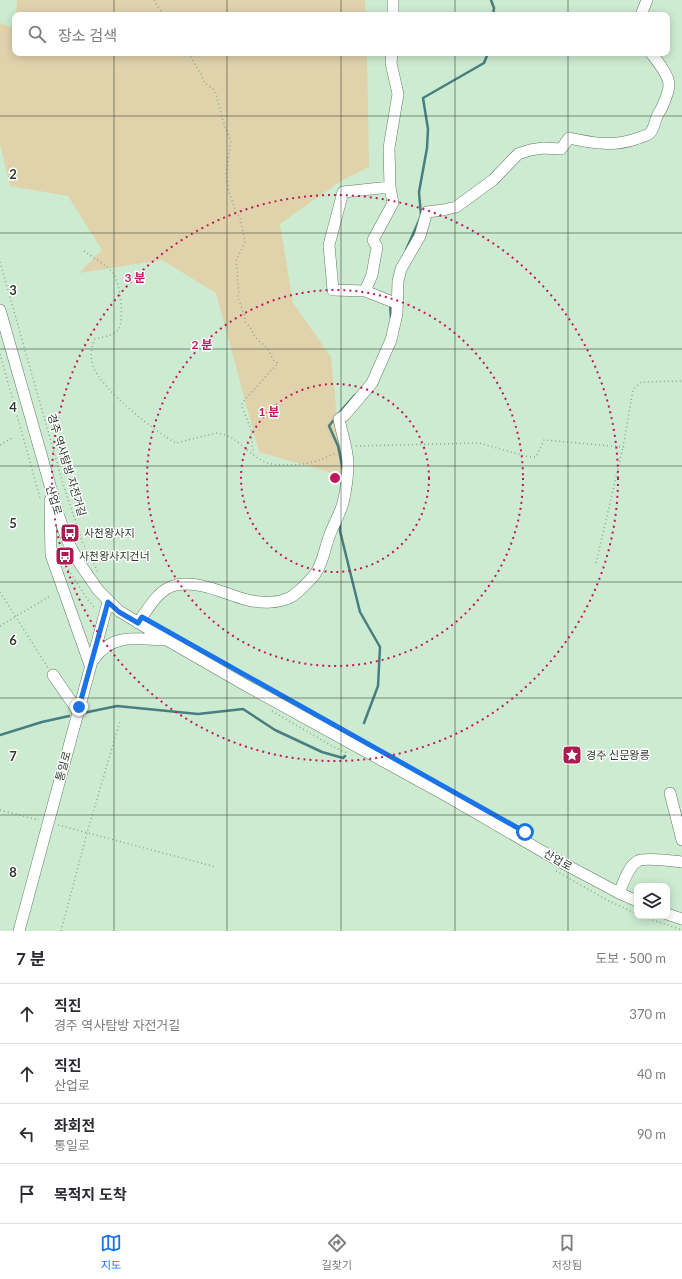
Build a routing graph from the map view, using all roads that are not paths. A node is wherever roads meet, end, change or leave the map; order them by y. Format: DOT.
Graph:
graph roads {
  1 [pos="393,0"];
  2 [pos="647,0"];
  3 [pos="393,12"];
  4 [pos="642,12"];
  5 [pos="392,56"];
  6 [pos="654,56"];
  7 [pos="390,187"];
  8 [pos="365,291"];
  9 [pos="393,302"];
  10 [pos="0,310"];
  11 [pos="50,488"];
  12 [pos="108,602"];
  13 [pos="138,623"];
  14 [pos="167,640"];
  15 [pos="90,665"];
  16 [pos="53,675"];
  17 [pos="78,711"];
  18 [pos="670,793"];
  19 [pos="682,840"];
  20 [pos="682,862"];
  21 [pos="618,893"];
  22 [pos="634,901"];
  23 [pos="670,915"];
  24 [pos="682,919"];
  25 [pos="19,931"];
  1 -- 3 [label="street"];
  2 -- 4 [label="street"];
  5 -- 7 [label="street"];
  6 -- 9 [label="street"];
  7 -- 8 [label="street"];
  7 -- 8 [label="street"];
  8 -- 9 [label="street"];
  9 -- 13 [label="street"];
  10 -- 11 [label="street, 산업로"];
  11 -- 12 [label="street, 산업로"];
  11 -- 15 [label="street"];
  12 -- 13 [label="street, 산업로"];
  12 -- 15 [label="street, 통일로"];
  13 -- 14 [label="street, 산업로"];
  14 -- 15 [label="street"];
  14 -- 21 [label="street, 산업로"];
  15 -- 17 [label="street, 통일로"];
  16 -- 17 [label="street"];
  17 -- 25 [label="street, 통일로"];
  18 -- 19 [label="street"];
  20 -- 21 [label="street"];
  21 -- 22 [label="street, 산업로"];
  23 -- 24 [label="street"];
}
